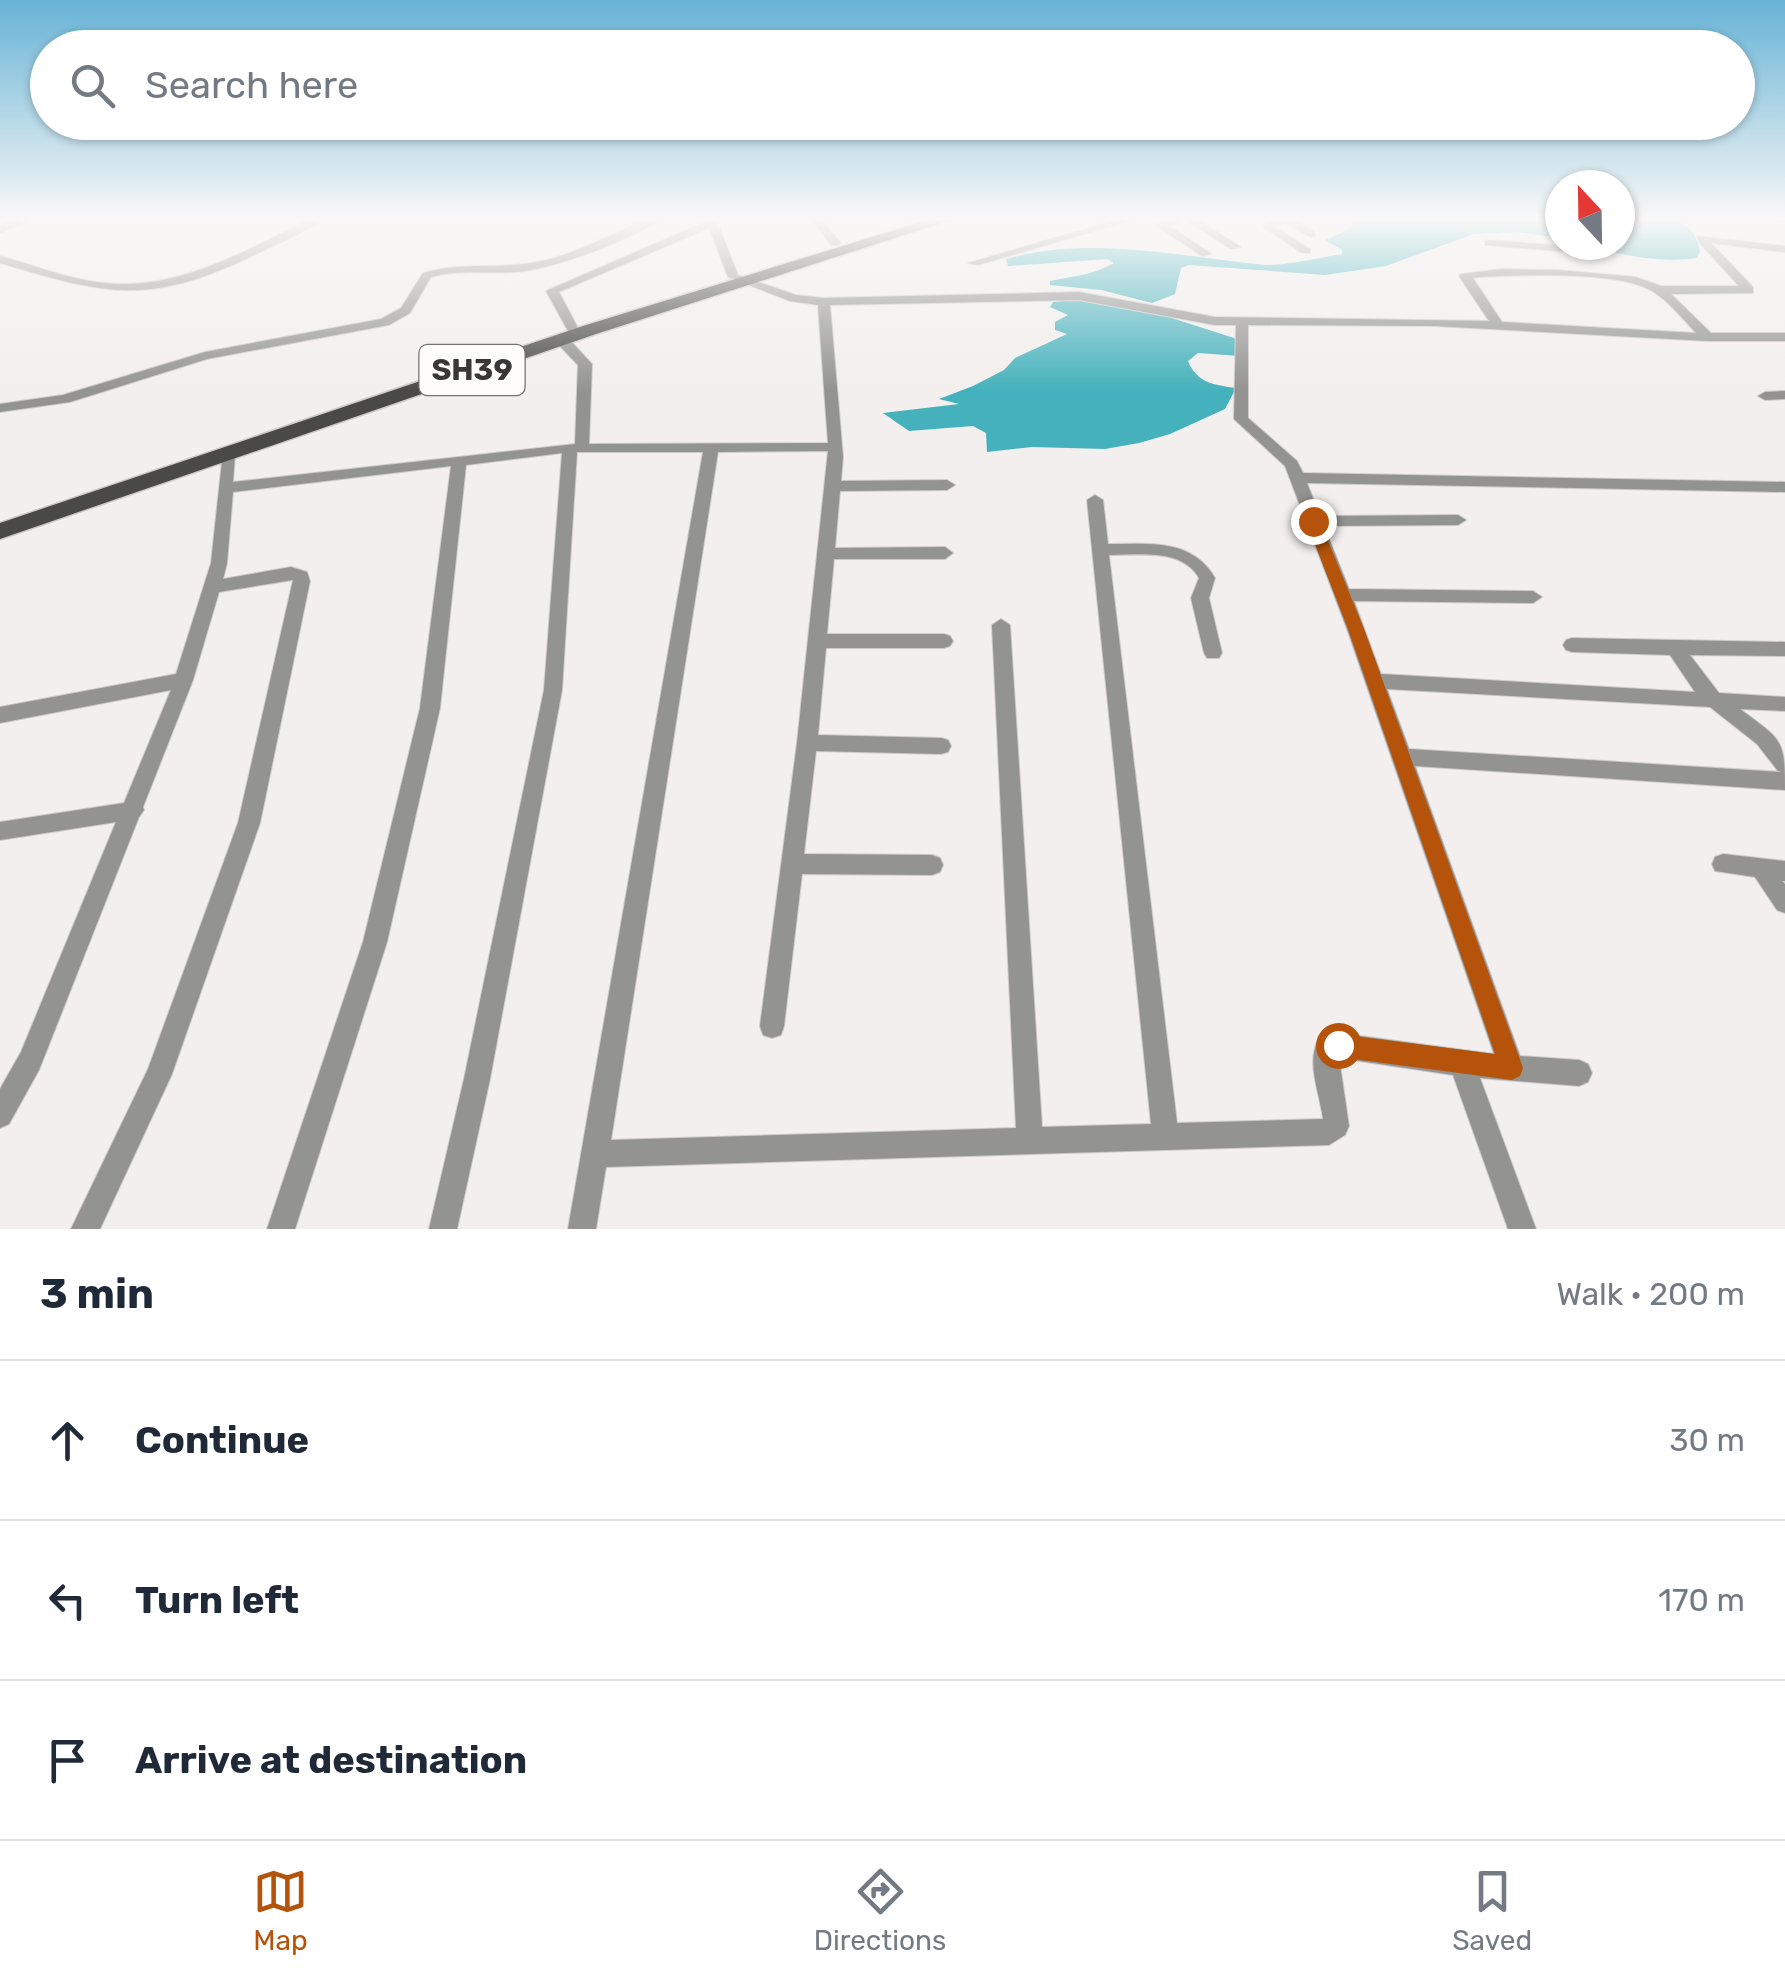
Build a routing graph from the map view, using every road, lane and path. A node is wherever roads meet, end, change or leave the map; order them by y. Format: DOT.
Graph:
graph roads {
  1 [pos="62,276"];
  2 [pos="179,276"];
  3 [pos="427,276"];
  4 [pos="587,276"];
  5 [pos="1465,276"];
  6 [pos="1572,276"];
  7 [pos="1736,276"];
  8 [pos="736,277"];
  9 [pos="1658,290"];
  10 [pos="824,302"];
  11 [pos="1242,322"];
  12 [pos="1498,324"];
  13 [pos="567,333"];
  14 [pos="1708,337"];
  15 [pos="1785,337"];
  16 [pos="1765,396"];
  17 [pos="1785,396"];
  18 [pos="0,408"];
  19 [pos="835,447"];
  20 [pos="576,448"];
  21 [pos="711,448"];
  22 [pos="228,456"];
  23 [pos="459,460"];
  24 [pos="1298,478"];
  25 [pos="947,484"];
  26 [pos="832,486"];
  27 [pos="1785,487"];
  28 [pos="226,488"];
  29 [pos="1094,500"];
  30 [pos="0,520"];
  31 [pos="1458,520"];
  32 [pos="1313,521"];
  33 [pos="0,531"];
  34 [pos="1100,550"];
  35 [pos="826,554"];
  36 [pos="946,554"];
  37 [pos="212,587"];
  38 [pos="1340,595"];
  39 [pos="1533,597"];
  40 [pos="1001,625"];
  41 [pos="944,640"];
  42 [pos="817,641"];
  43 [pos="1572,645"];
  44 [pos="1675,648"];
  45 [pos="1785,649"];
  46 [pos="1213,653"];
  47 [pos="184,680"];
  48 [pos="1374,681"];
  49 [pos="1714,701"];
  50 [pos="1785,704"];
  51 [pos="0,714"];
  52 [pos="807,743"];
  53 [pos="942,746"];
  54 [pos="1400,757"];
  55 [pos="1785,765"];
  56 [pos="1785,781"];
  57 [pos="134,810"];
  58 [pos="0,831"];
  59 [pos="792,864"];
  60 [pos="1724,864"];
  61 [pos="932,865"];
  62 [pos="1760,868"];
  63 [pos="1785,871"];
  64 [pos="1785,903"];
  65 [pos="772,1026"];
  66 [pos="1462,1064"];
  67 [pos="1512,1068"];
  68 [pos="1579,1073"];
  69 [pos="0,1115"];
  70 [pos="1166,1138"];
  71 [pos="1030,1142"];
  72 [pos="595,1154"];
  73 [pos="85,1229"];
  74 [pos="281,1229"];
  75 [pos="443,1229"];
  76 [pos="582,1229"];
  77 [pos="1522,1229"];
  1 -- 2 [label="street"];
  3 -- 18 [label="street"];
  4 -- 13 [label="street"];
  5 -- 12 [label="street"];
  6 -- 9 [label="street"];
  7 -- 9 [label="street"];
  8 -- 10 [label="street"];
  8 -- 13 [label="main road, SH39"];
  9 -- 14 [label="street"];
  10 -- 11 [label="street"];
  10 -- 19 [label="street"];
  11 -- 12 [label="street"];
  11 -- 24 [label="street"];
  12 -- 14 [label="street"];
  13 -- 20 [label="street"];
  13 -- 22 [label="main road, SH39"];
  13 -- 30 [label="main road, SH39"];
  14 -- 15 [label="street"];
  16 -- 17 [label="street"];
  19 -- 21 [label="street"];
  19 -- 26 [label="street"];
  20 -- 21 [label="street"];
  20 -- 23 [label="street"];
  20 -- 75 [label="street"];
  21 -- 72 [label="street"];
  22 -- 28 [label="street"];
  22 -- 33 [label="main road, SH39"];
  23 -- 28 [label="street"];
  23 -- 74 [label="street"];
  24 -- 27 [label="street"];
  24 -- 32 [label="street"];
  25 -- 26 [label="street"];
  26 -- 35 [label="street"];
  28 -- 37 [label="street"];
  29 -- 34 [label="street"];
  31 -- 32 [label="street"];
  32 -- 38 [label="street"];
  34 -- 46 [label="street"];
  34 -- 70 [label="street"];
  35 -- 36 [label="street"];
  35 -- 42 [label="street"];
  37 -- 47 [label="street"];
  37 -- 73 [label="street"];
  38 -- 39 [label="street"];
  38 -- 48 [label="street"];
  40 -- 71 [label="street"];
  41 -- 42 [label="street"];
  42 -- 52 [label="street"];
  43 -- 44 [label="street"];
  44 -- 45 [label="street"];
  44 -- 49 [label="street"];
  47 -- 51 [label="street"];
  47 -- 57 [label="street"];
  48 -- 49 [label="street"];
  48 -- 54 [label="street"];
  49 -- 50 [label="street"];
  49 -- 55 [label="street"];
  52 -- 53 [label="street"];
  52 -- 59 [label="street"];
  54 -- 56 [label="street"];
  54 -- 67 [label="street"];
  57 -- 58 [label="street"];
  57 -- 69 [label="street"];
  59 -- 61 [label="street"];
  59 -- 65 [label="street"];
  60 -- 62 [label="street"];
  62 -- 63 [label="street"];
  62 -- 64 [label="street"];
  66 -- 67 [label="street"];
  66 -- 70 [label="street"];
  66 -- 77 [label="street"];
  67 -- 68 [label="street"];
  70 -- 71 [label="street"];
  71 -- 72 [label="street"];
  72 -- 76 [label="street"];
}
